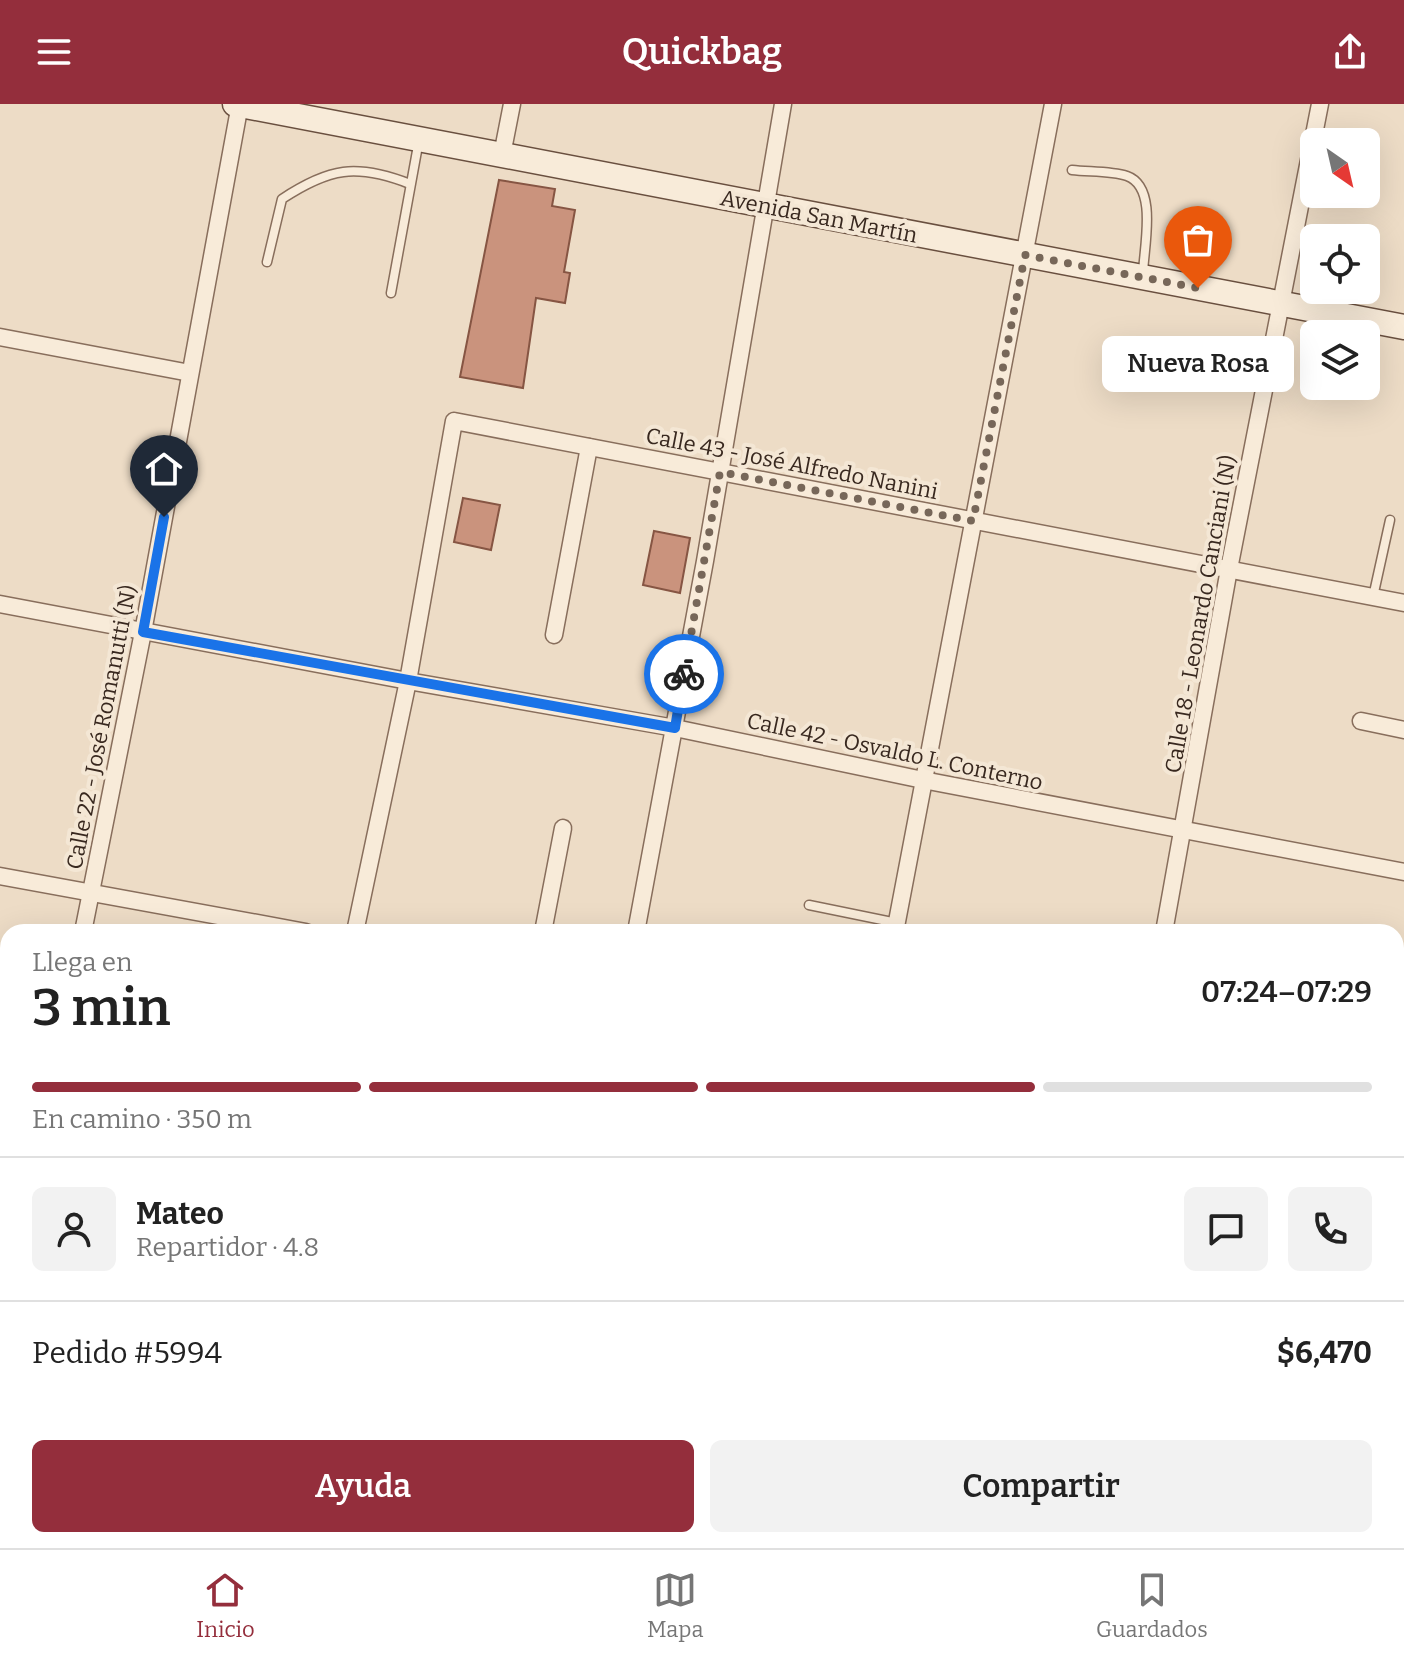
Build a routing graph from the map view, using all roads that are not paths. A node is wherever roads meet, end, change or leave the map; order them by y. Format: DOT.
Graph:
graph roads {
  1 [pos="238,104"];
  2 [pos="512,104"];
  3 [pos="783,104"];
  4 [pos="1053,104"];
  5 [pos="1320,104"];
  6 [pos="419,139"];
  7 [pos="502,155"];
  8 [pos="1072,170"];
  9 [pos="410,184"];
  10 [pos="764,206"];
  11 [pos="1025,255"];
  12 [pos="267,262"];
  13 [pos="1142,278"];
  14 [pos="391,293"];
  15 [pos="1283,304"];
  16 [pos="1404,327"];
  17 [pos="0,337"];
  18 [pos="190,373"];
  19 [pos="589,447"];
  20 [pos="720,472"];
  21 [pos="1390,520"];
  22 [pos="973,521"];
  23 [pos="1229,569"];
  24 [pos="1373,597"];
  25 [pos="1404,603"];
  26 [pos="0,604"];
  27 [pos="143,632"];
  28 [pos="554,635"];
  29 [pos="408,681"];
  30 [pos="1361,721"];
  31 [pos="675,728"];
  32 [pos="1404,730"];
  33 [pos="923,780"];
  34 [pos="563,828"];
  35 [pos="1183,830"];
  36 [pos="1404,872"];
  37 [pos="0,876"];
  38 [pos="91,893"];
  39 [pos="809,905"];
  40 [pos="85,924"];
  41 [pos="262,924"];
  42 [pos="357,924"];
  43 [pos="545,924"];
  44 [pos="638,924"];
  45 [pos="881,924"];
  46 [pos="897,924"];
  47 [pos="1165,924"];
  1 -- 6 [label="main road, Avenida San Martín"];
  1 -- 18 [label="street, Calle 22 - José Romanutti (N)"];
  2 -- 7 [label="street"];
  3 -- 10 [label="street"];
  4 -- 11 [label="street"];
  5 -- 15 [label="street, Calle 18 - Leonardo Canciani (N)"];
  6 -- 7 [label="main road, Avenida San Martín"];
  6 -- 9 [label="lane"];
  7 -- 10 [label="main road, Avenida San Martín"];
  8 -- 13 [label="lane"];
  9 -- 12 [label="lane"];
  9 -- 14 [label="lane"];
  10 -- 11 [label="main road, Avenida San Martín"];
  10 -- 20 [label="street"];
  11 -- 13 [label="main road, Avenida San Martín"];
  11 -- 22 [label="street"];
  13 -- 15 [label="main road, Avenida San Martín"];
  15 -- 16 [label="main road, Avenida San Martín"];
  15 -- 23 [label="street, Calle 18 - Leonardo Canciani (N)"];
  17 -- 18 [label="street"];
  18 -- 27 [label="street, Calle 22 - José Romanutti (N)"];
  19 -- 20 [label="street, Calle 43 - José Alfredo Nanini"];
  19 -- 28 [label="street"];
  19 -- 29 [label="street, Calle 43 - José Alfredo Nanini"];
  20 -- 22 [label="street, Calle 43 - José Alfredo Nanini"];
  20 -- 31 [label="street"];
  21 -- 24 [label="lane"];
  22 -- 23 [label="street, Calle 43 - José Alfredo Nanini"];
  22 -- 33 [label="street"];
  23 -- 24 [label="street, Calle 43 - José Alfredo Nanini"];
  23 -- 35 [label="street, Calle 18 - Leonardo Canciani (N)"];
  24 -- 25 [label="street, Calle 43 - José Alfredo Nanini"];
  26 -- 27 [label="street, Calle 42 - Osvaldo L. Conterno"];
  27 -- 29 [label="street, Calle 42 - Osvaldo L. Conterno"];
  27 -- 38 [label="street, Calle 22 - José Romanutti (N)"];
  29 -- 31 [label="street, Calle 42 - Osvaldo L. Conterno"];
  29 -- 42 [label="street"];
  30 -- 32 [label="street"];
  31 -- 33 [label="street, Calle 42 - Osvaldo L. Conterno"];
  31 -- 44 [label="street"];
  33 -- 35 [label="street, Calle 42 - Osvaldo L. Conterno"];
  33 -- 46 [label="street"];
  34 -- 43 [label="street"];
  35 -- 36 [label="street, Calle 42 - Osvaldo L. Conterno"];
  35 -- 47 [label="street, Calle 18 - Leonardo Canciani (N)"];
  37 -- 38 [label="street"];
  38 -- 40 [label="street, Calle 22 - José Romanutti (N)"];
  38 -- 41 [label="street"];
  39 -- 45 [label="lane"];
}
